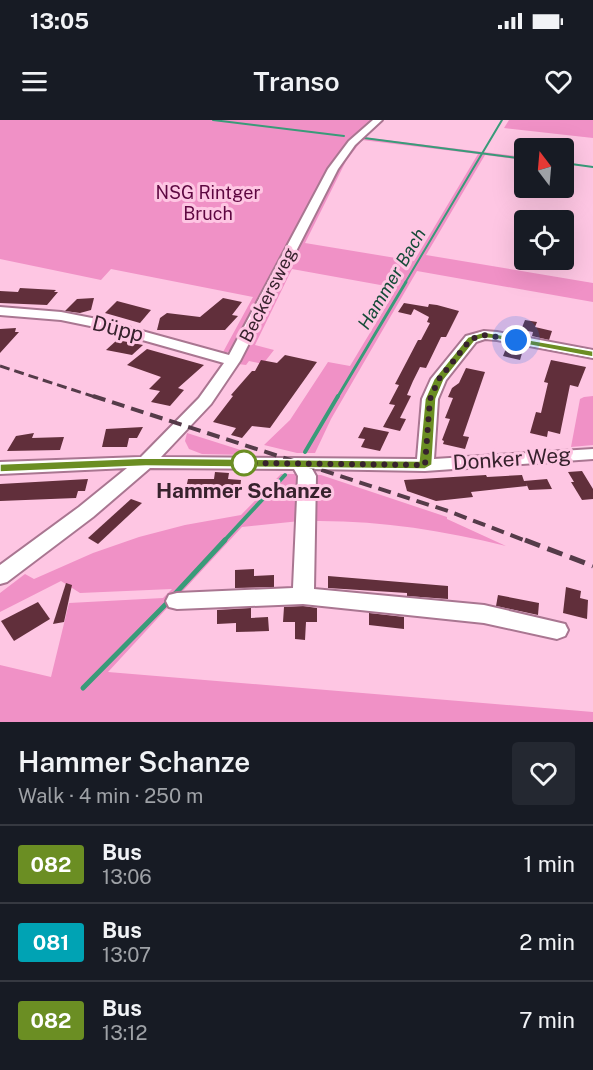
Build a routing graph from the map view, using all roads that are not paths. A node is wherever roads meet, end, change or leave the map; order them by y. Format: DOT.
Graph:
graph roads {
  1 [pos="378,120"];
  2 [pos="0,311"];
  3 [pos="593,354"];
  4 [pos="233,361"];
  5 [pos="593,454"];
  6 [pos="146,462"];
  7 [pos="300,464"];
  8 [pos="425,465"];
  9 [pos="0,468"];
  10 [pos="0,576"];
  11 [pos="303,597"];
  12 [pos="177,601"];
  13 [pos="557,630"];
  1 -- 4 [label="street, Beckersweg"];
  2 -- 4 [label="street, Düpp"];
  3 -- 8 [label="street"];
  4 -- 6 [label="street, Beckersweg"];
  5 -- 8 [label="street, Donker Weg"];
  6 -- 7 [label="street, Donker Weg"];
  6 -- 9 [label="street, Donker Weg"];
  6 -- 10 [label="street, Beckersweg"];
  7 -- 8 [label="street, Donker Weg"];
  7 -- 11 [label="street"];
  11 -- 12 [label="street"];
  11 -- 13 [label="street"];
}
